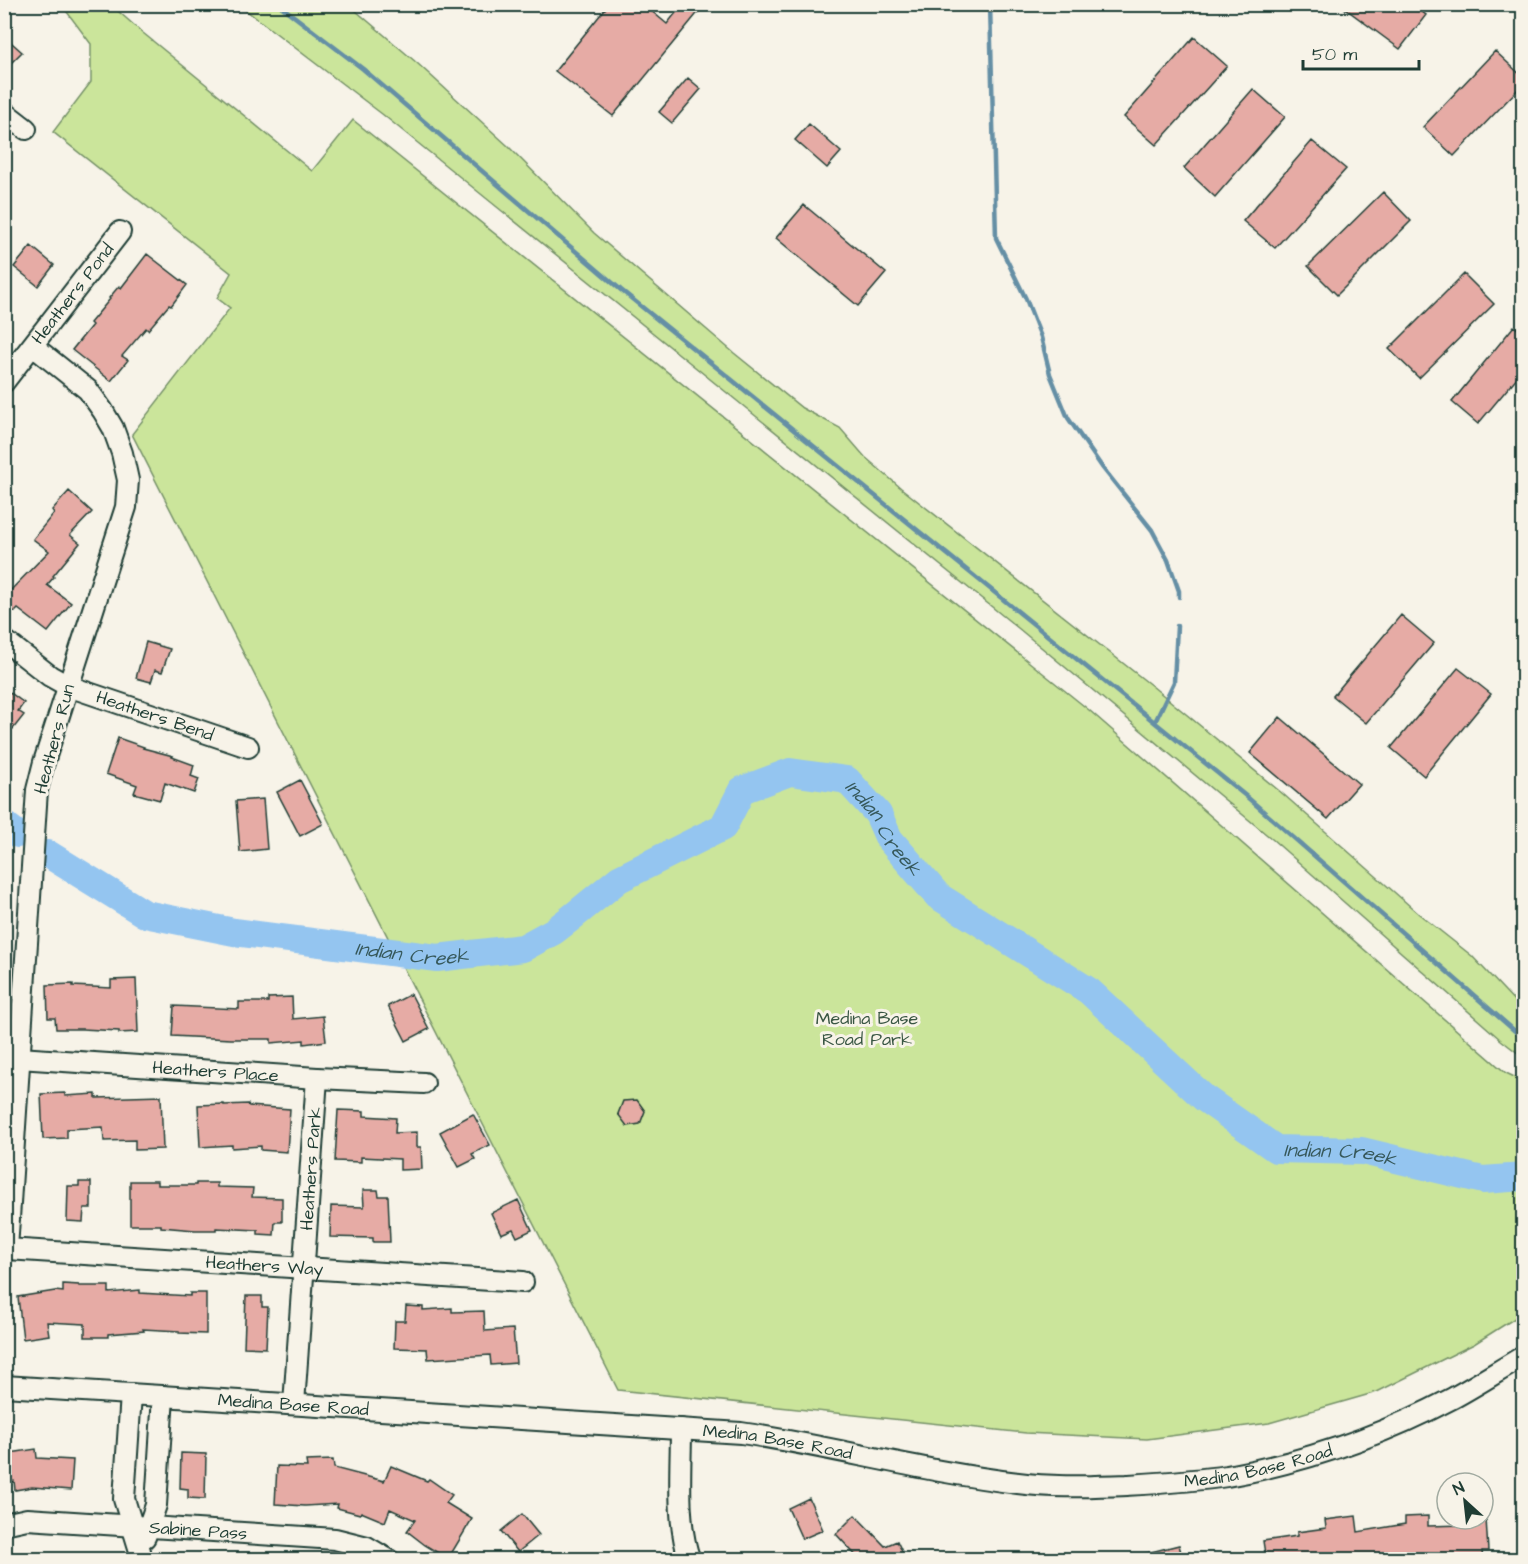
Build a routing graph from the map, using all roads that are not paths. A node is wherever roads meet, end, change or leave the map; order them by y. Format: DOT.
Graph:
graph roads {
  1 [pos="4,112"];
  2 [pos="26,129"];
  3 [pos="120,232"];
  4 [pos="33,346"];
  5 [pos="4,382"];
  6 [pos="4,640"];
  7 [pos="68,686"];
  8 [pos="248,747"];
  9 [pos="12,1058"];
  10 [pos="317,1078"];
  11 [pos="424,1083"];
  12 [pos="7,1249"];
  13 [pos="304,1268"];
  14 [pos="523,1282"];
  15 [pos="1524,1356"];
  16 [pos="4,1386"];
  17 [pos="131,1394"];
  18 [pos="164,1396"];
  19 [pos="294,1404"];
  20 [pos="681,1429"];
  21 [pos="4,1524"];
  22 [pos="140,1527"];
  23 [pos="140,1555"];
  24 [pos="389,1560"];
  25 [pos="690,1560"];
  1 -- 2 [label="street"];
  3 -- 4 [label="street, Heathers Pond"];
  4 -- 5 [label="street, Heathers Pond"];
  4 -- 7 [label="street, Heathers Run"];
  6 -- 7 [label="street, Heathers Bend"];
  7 -- 8 [label="street, Heathers Bend"];
  7 -- 9 [label="street, Heathers Run"];
  9 -- 10 [label="street, Heathers Place"];
  9 -- 12 [label="street, Heathers Run"];
  10 -- 11 [label="street, Heathers Place"];
  10 -- 13 [label="street, Heathers Park"];
  12 -- 13 [label="street, Heathers Way"];
  13 -- 14 [label="street, Heathers Way"];
  13 -- 19 [label="street, Heathers Park"];
  15 -- 20 [label="street, Medina Base Road"];
  16 -- 17 [label="street, Medina Base Road"];
  17 -- 18 [label="street, Medina Base Road"];
  17 -- 22 [label="street"];
  18 -- 19 [label="street, Medina Base Road"];
  18 -- 22 [label="street"];
  19 -- 20 [label="street, Medina Base Road"];
  20 -- 25 [label="street"];
  21 -- 22 [label="street, Sabine Pass"];
  22 -- 23 [label="street"];
  22 -- 24 [label="street, Sabine Pass"];
}
